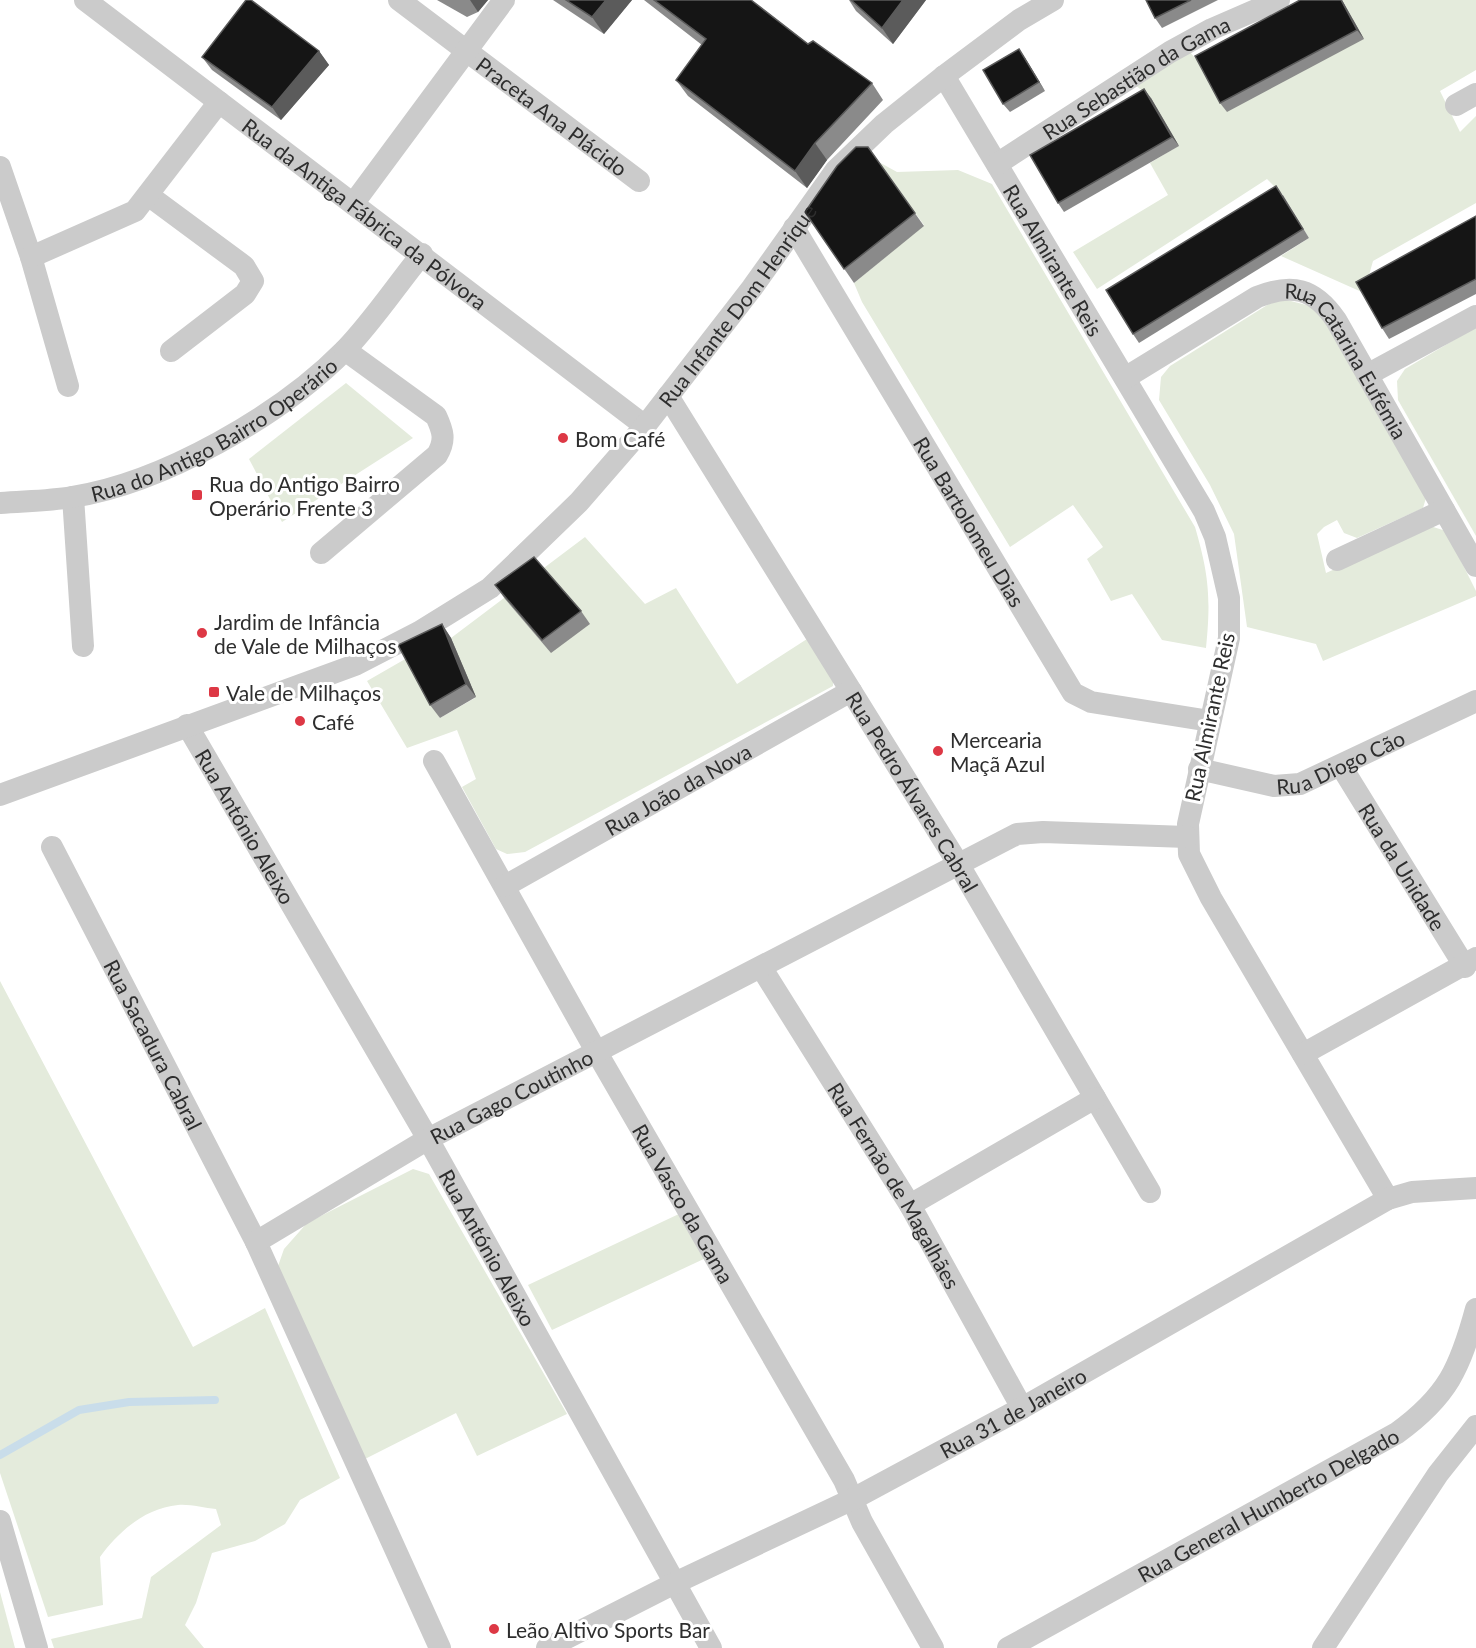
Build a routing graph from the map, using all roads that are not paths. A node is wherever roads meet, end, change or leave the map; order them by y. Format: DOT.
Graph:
graph roads {
  1 [pos="86,0"];
  2 [pos="399,0"];
  3 [pos="504,0"];
  4 [pos="1053,0"];
  5 [pos="1280,0"];
  6 [pos="466,50"];
  7 [pos="945,76"];
  8 [pos="1476,94"];
  9 [pos="219,102"];
  10 [pos="1456,105"];
  11 [pos="997,164"];
  12 [pos="0,167"];
  13 [pos="639,181"];
  14 [pos="148,195"];
  15 [pos="352,204"];
  16 [pos="794,228"];
  17 [pos="422,254"];
  18 [pos="31,257"];
  19 [pos="1476,315"];
  20 [pos="345,350"];
  21 [pos="171,351"];
  22 [pos="1367,375"];
  23 [pos="1125,378"];
  24 [pos="68,386"];
  25 [pos="668,396"];
  26 [pos="645,426"];
  27 [pos="74,497"];
  28 [pos="0,503"];
  29 [pos="1444,510"];
  30 [pos="321,553"];
  31 [pos="1337,560"];
  32 [pos="1476,566"];
  33 [pos="83,646"];
  34 [pos="851,691"];
  35 [pos="1476,701"];
  36 [pos="1210,721"];
  37 [pos="187,725"];
  38 [pos="434,761"];
  39 [pos="1341,766"];
  40 [pos="1199,769"];
  41 [pos="0,795"];
  42 [pos="1187,837"];
  43 [pos="52,846"];
  44 [pos="959,865"];
  45 [pos="505,886"];
  46 [pos="1470,962"];
  47 [pos="761,967"];
  48 [pos="596,1051"];
  49 [pos="1302,1054"];
  50 [pos="1095,1098"];
  51 [pos="428,1139"];
  52 [pos="1476,1188"];
  53 [pos="1150,1192"];
  54 [pos="1388,1199"];
  55 [pos="910,1205"];
  56 [pos="256,1242"];
  57 [pos="1476,1309"];
  58 [pos="1022,1408"];
  59 [pos="1476,1426"];
  60 [pos="853,1499"];
  61 [pos="0,1521"];
  62 [pos="675,1582"];
  63 [pos="37,1648"];
  64 [pos="440,1648"];
  65 [pos="547,1648"];
  66 [pos="711,1648"];
  67 [pos="933,1648"];
  68 [pos="1008,1648"];
  69 [pos="1323,1648"];
  1 -- 9 [label="street, Rua da Antiga Fábrica da Pólvora"];
  2 -- 6 [label="street, Praceta Ana Plácido"];
  3 -- 6 [label="street"];
  4 -- 7 [label="street, Rua Infante Dom Henrique"];
  5 -- 11 [label="street, Rua Sebastião da Gama"];
  6 -- 13 [label="street, Praceta Ana Plácido"];
  6 -- 15 [label="street"];
  7 -- 11 [label="street, Rua Almirante Reis"];
  7 -- 16 [label="street, Rua Infante Dom Henrique"];
  8 -- 10 [label="street"];
  9 -- 14 [label="street"];
  9 -- 15 [label="street, Rua da Antiga Fábrica da Pólvora"];
  11 -- 23 [label="street, Rua Almirante Reis"];
  12 -- 18 [label="street"];
  14 -- 18 [label="street"];
  14 -- 21 [label="street"];
  15 -- 17 [label="street, Rua da Antiga Fábrica da Pólvora"];
  16 -- 25 [label="street, Rua Infante Dom Henrique"];
  16 -- 36 [label="street, Rua Bartolomeu Dias"];
  17 -- 20 [label="street, Rua do Antigo Bairro Operário"];
  17 -- 26 [label="street, Rua da Antiga Fábrica da Pólvora"];
  18 -- 24 [label="street"];
  19 -- 22 [label="street"];
  20 -- 27 [label="street, Rua do Antigo Bairro Operário"];
  20 -- 30 [label="street, Rua do Antigo Bairro Operário"];
  22 -- 23 [label="street, Rua Catarina Eufémia"];
  22 -- 29 [label="street, Rua Catarina Eufémia"];
  23 -- 36 [label="street, Rua Almirante Reis"];
  25 -- 26 [label="street, Rua Infante Dom Henrique"];
  25 -- 34 [label="street, Rua Pedro Álvares Cabral"];
  26 -- 37 [label="street, Rua Infante Dom Henrique"];
  27 -- 28 [label="street, Rua do Antigo Bairro Operário"];
  27 -- 33 [label="street, Rua do Antigo Bairro Operário"];
  29 -- 31 [label="street"];
  29 -- 32 [label="street, Rua Catarina Eufémia"];
  34 -- 44 [label="street, Rua Pedro Álvares Cabral"];
  34 -- 45 [label="street, Rua João da Nova"];
  35 -- 39 [label="street, Rua Diogo Cão"];
  36 -- 40 [label="street, Rua Almirante Reis"];
  37 -- 41 [label="street, Rua Infante Dom Henrique"];
  37 -- 51 [label="street, Rua António Aleixo"];
  38 -- 45 [label="street, Rua Vasco da Gama"];
  39 -- 40 [label="street, Rua Diogo Cão"];
  39 -- 46 [label="street, Rua da Unidade"];
  40 -- 42 [label="street, Rua Almirante Reis"];
  42 -- 44 [label="street, Rua Gago Coutinho"];
  42 -- 49 [label="street, Rua Almirante Reis"];
  43 -- 56 [label="street, Rua Sacadura Cabral"];
  44 -- 47 [label="street, Rua Gago Coutinho"];
  44 -- 50 [label="street, Rua Pedro Álvares Cabral"];
  45 -- 48 [label="street, Rua Vasco da Gama"];
  46 -- 49 [label="street"];
  47 -- 48 [label="street, Rua Gago Coutinho"];
  47 -- 55 [label="street, Rua Fernão de Magalhães"];
  48 -- 51 [label="street, Rua Gago Coutinho"];
  48 -- 60 [label="street, Rua Vasco da Gama"];
  49 -- 54 [label="street, Rua Almirante Reis"];
  50 -- 53 [label="street, Rua Pedro Álvares Cabral"];
  50 -- 55 [label="street"];
  51 -- 56 [label="street, Rua Gago Coutinho"];
  51 -- 62 [label="street, Rua António Aleixo"];
  52 -- 54 [label="street, Rua 31 de Janeiro"];
  54 -- 58 [label="street, Rua 31 de Janeiro"];
  55 -- 58 [label="street, Rua Fernão de Magalhães"];
  56 -- 64 [label="street"];
  57 -- 68 [label="street, Rua General Humberto Delgado"];
  58 -- 60 [label="street, Rua 31 de Janeiro"];
  59 -- 69 [label="street"];
  60 -- 62 [label="street, Rua 31 de Janeiro"];
  60 -- 67 [label="street, Rua Vasco da Gama"];
  61 -- 63 [label="street"];
  62 -- 65 [label="street, Rua 31 de Janeiro"];
  62 -- 66 [label="street, Rua António Aleixo"];
}
